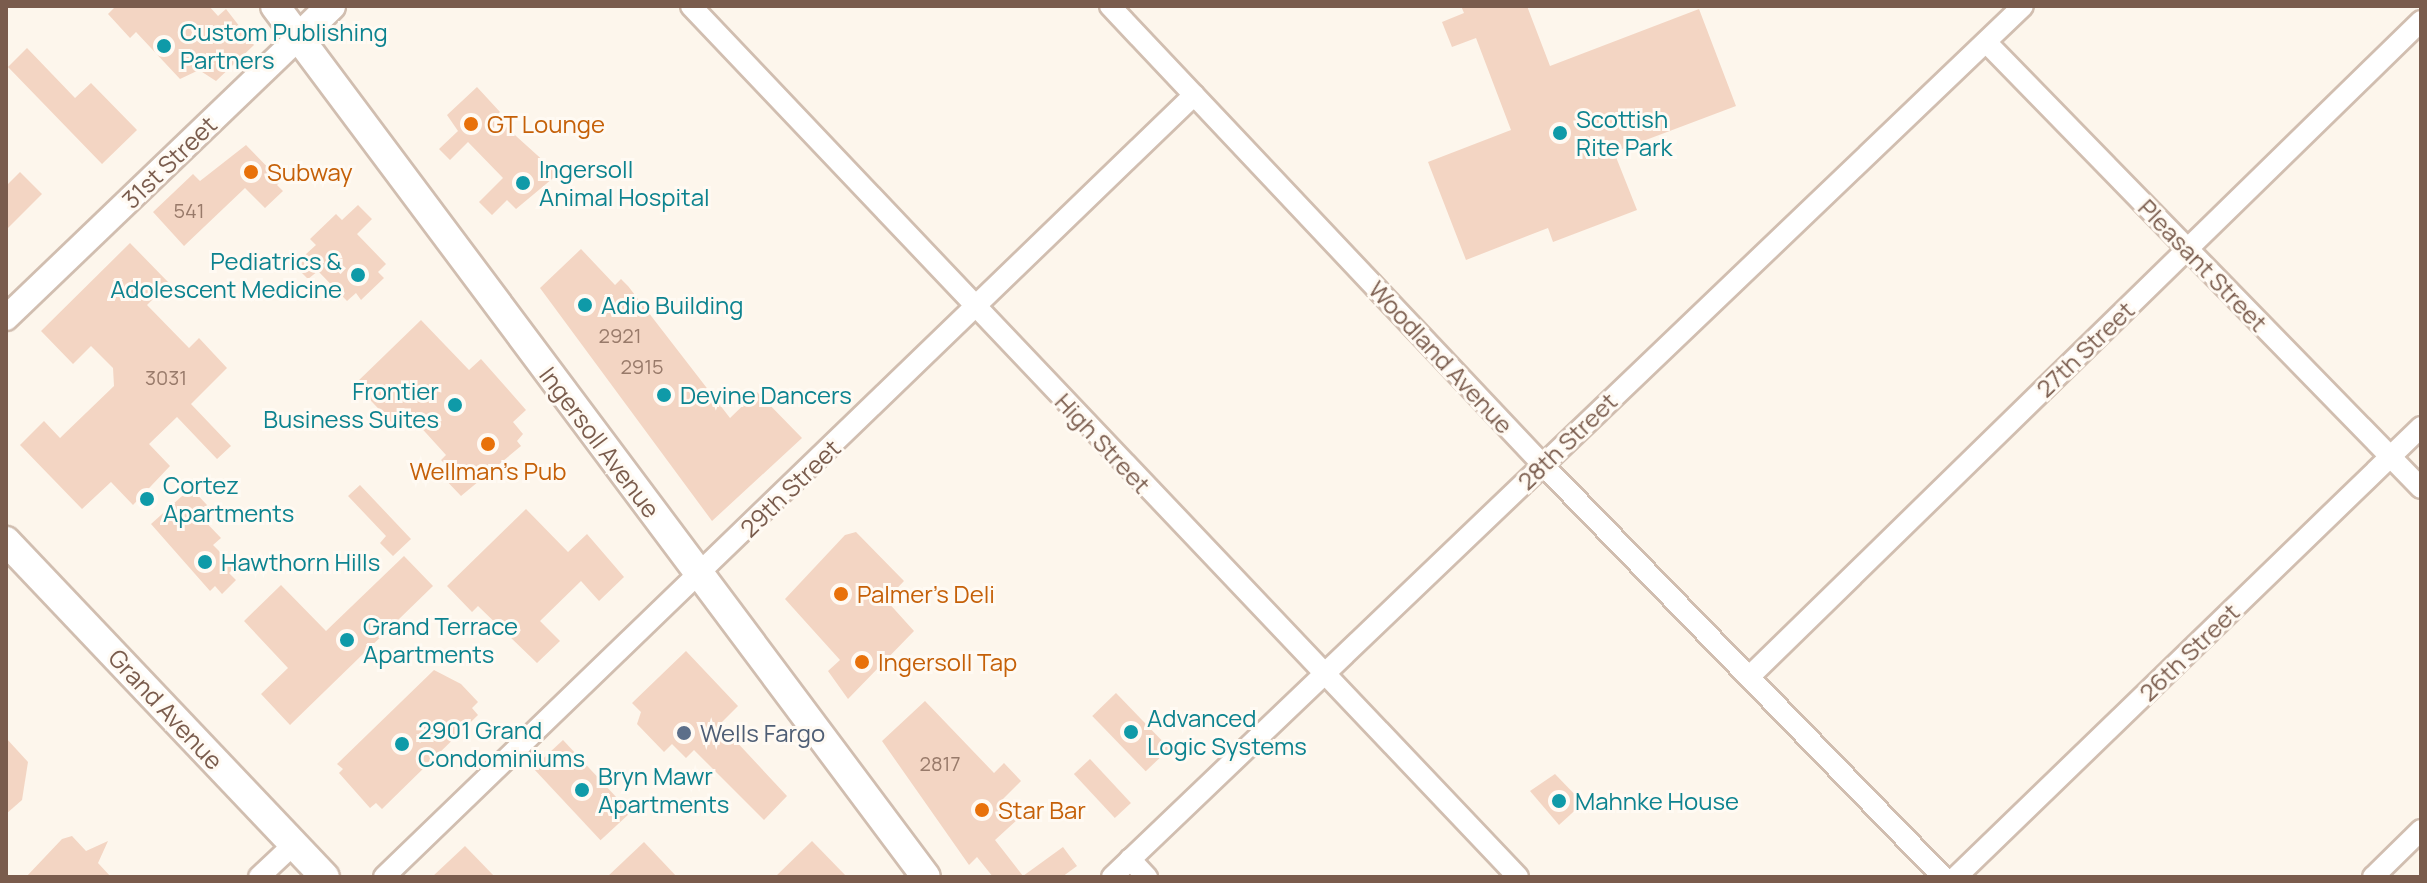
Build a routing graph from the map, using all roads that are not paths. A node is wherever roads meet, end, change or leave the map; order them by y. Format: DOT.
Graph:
graph roads {
  1 [pos="275,6"];
  2 [pos="331,6"];
  3 [pos="691,6"];
  4 [pos="1110,6"];
  5 [pos="2023,6"];
  6 [pos="2421,21"];
  7 [pos="298,38"];
  8 [pos="1986,42"];
  9 [pos="1194,95"];
  10 [pos="2188,249"];
  11 [pos="975,308"];
  12 [pos="6,318"];
  13 [pos="2421,427"];
  14 [pos="2390,456"];
  15 [pos="1543,465"];
  16 [pos="2421,488"];
  17 [pos="6,541"];
  18 [pos="700,575"];
  19 [pos="1322,676"];
  20 [pos="1749,677"];
  21 [pos="2421,830"];
  22 [pos="294,844"];
  23 [pos="1130,859"];
  24 [pos="259,877"];
  25 [pos="325,877"];
  26 [pos="384,877"];
  27 [pos="926,877"];
  28 [pos="1112,877"];
  29 [pos="1147,877"];
  30 [pos="1518,877"];
  31 [pos="1943,877"];
  32 [pos="1956,877"];
  33 [pos="2373,877"];
  1 -- 7 [label="main road, Ingersoll Avenue"];
  2 -- 7 [label="main road, 31st Street"];
  3 -- 11 [label="street, High Street"];
  4 -- 9 [label="street, Woodland Avenue"];
  5 -- 8 [label="street, 28th Street"];
  6 -- 10 [label="street, 27th Street"];
  7 -- 12 [label="street, 31st Street"];
  7 -- 18 [label="main road, Ingersoll Avenue"];
  8 -- 10 [label="street, Pleasant Street"];
  8 -- 15 [label="street, 28th Street"];
  9 -- 11 [label="street, 29th Street"];
  9 -- 15 [label="street, Woodland Avenue"];
  10 -- 14 [label="street, Pleasant Street"];
  10 -- 20 [label="street, 27th Street"];
  11 -- 18 [label="street, 29th Street"];
  11 -- 19 [label="street, High Street"];
  13 -- 14 [label="street, 26th Street"];
  14 -- 16 [label="street, Pleasant Street"];
  14 -- 32 [label="street, 26th Street"];
  15 -- 19 [label="street, 28th Street"];
  15 -- 20 [label="street, Woodland Avenue"];
  17 -- 22 [label="main road, Grand Avenue"];
  18 -- 26 [label="street, 29th Street"];
  18 -- 27 [label="main road, Ingersoll Avenue"];
  19 -- 23 [label="street, 28th Street"];
  19 -- 30 [label="street, High Street"];
  20 -- 31 [label="street, Woodland Avenue"];
  21 -- 33 [label="street"];
  22 -- 24 [label="street"];
  22 -- 25 [label="main road, Grand Avenue"];
  23 -- 28 [label="street, 28th Street"];
  23 -- 29 [label="street"];
}
